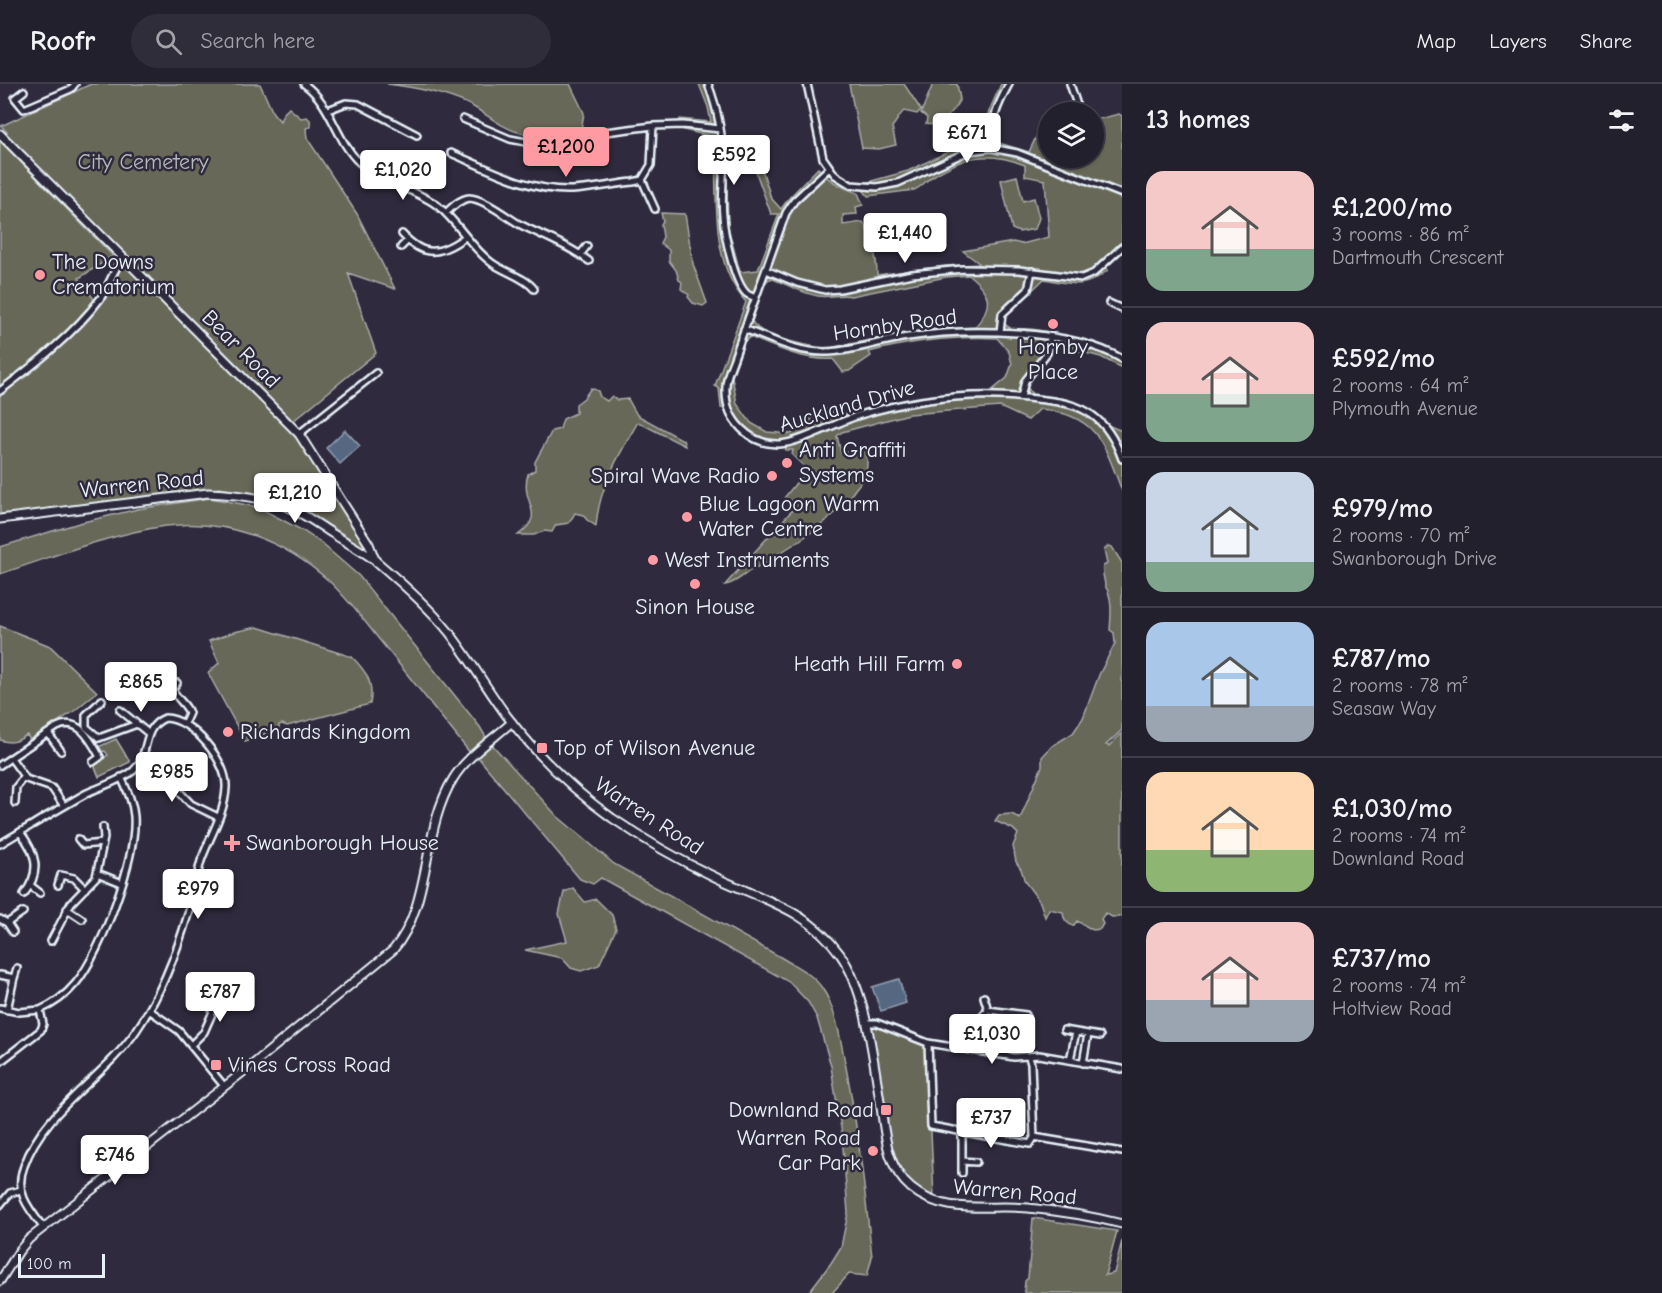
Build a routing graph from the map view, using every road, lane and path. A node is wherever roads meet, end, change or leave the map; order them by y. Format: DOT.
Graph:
graph roads {
  1 [pos="304,84"];
  2 [pos="708,84"];
  3 [pos="807,84"];
  4 [pos="1009,84"];
  5 [pos="1070,84"];
  6 [pos="74,85"];
  7 [pos="24,91"];
  8 [pos="1076,102"];
  9 [pos="328,110"];
  10 [pos="477,116"];
  11 [pos="463,118"];
  12 [pos="473,123"];
  13 [pos="653,126"];
  14 [pos="720,129"];
  15 [pos="0,135"];
  16 [pos="417,135"];
  17 [pos="991,148"];
  18 [pos="451,153"];
  19 [pos="829,168"];
  20 [pos="642,180"];
  21 [pos="1122,194"];
  22 [pos="646,206"];
  23 [pos="446,213"];
  24 [pos="402,234"];
  25 [pos="465,237"];
  26 [pos="408,240"];
  27 [pos="587,246"];
  28 [pos="401,247"];
  29 [pos="1122,247"];
  30 [pos="580,255"];
  31 [pos="123,258"];
  32 [pos="590,261"];
  33 [pos="766,270"];
  34 [pos="1032,271"];
  35 [pos="534,289"];
  36 [pos="755,298"];
  37 [pos="1114,303"];
  38 [pos="1122,309"];
  39 [pos="744,329"];
  40 [pos="1000,332"];
  41 [pos="1050,338"];
  42 [pos="1122,360"];
  43 [pos="376,373"];
  44 [pos="0,391"];
  45 [pos="1021,397"];
  46 [pos="299,434"];
  47 [pos="1122,459"];
  48 [pos="0,519"];
  49 [pos="376,562"];
  50 [pos="177,683"];
  51 [pos="102,700"];
  52 [pos="120,710"];
  53 [pos="512,722"];
  54 [pos="137,724"];
  55 [pos="184,724"];
  56 [pos="48,733"];
  57 [pos="148,733"];
  58 [pos="61,751"];
  59 [pos="106,754"];
  60 [pos="11,758"];
  61 [pos="100,758"];
  62 [pos="141,761"];
  63 [pos="93,762"];
  64 [pos="0,765"];
  65 [pos="24,777"];
  66 [pos="121,777"];
  67 [pos="15,803"];
  68 [pos="64,806"];
  69 [pos="218,817"];
  70 [pos="104,827"];
  71 [pos="20,832"];
  72 [pos="78,839"];
  73 [pos="103,843"];
  74 [pos="0,844"];
  75 [pos="83,845"];
  76 [pos="79,852"];
  77 [pos="97,873"];
  78 [pos="122,883"];
  79 [pos="58,885"];
  80 [pos="31,886"];
  81 [pos="85,889"];
  82 [pos="40,892"];
  83 [pos="24,894"];
  84 [pos="67,909"];
  85 [pos="23,912"];
  86 [pos="0,919"];
  87 [pos="82,919"];
  88 [pos="7,923"];
  89 [pos="13,932"];
  90 [pos="51,941"];
  91 [pos="17,968"];
  92 [pos="0,975"];
  93 [pos="230,975"];
  94 [pos="14,978"];
  95 [pos="226,982"];
  96 [pos="984,997"];
  97 [pos="248,998"];
  98 [pos="0,1008"];
  99 [pos="8,1010"];
  100 [pos="40,1010"];
  101 [pos="149,1010"];
  102 [pos="988,1010"];
  103 [pos="866,1023"];
  104 [pos="1025,1024"];
  105 [pos="1064,1030"];
  106 [pos="1076,1032"];
  107 [pos="1088,1034"];
  108 [pos="1100,1036"];
  109 [pos="928,1043"];
  110 [pos="191,1045"];
  111 [pos="971,1049"];
  112 [pos="1029,1057"];
  113 [pos="1070,1060"];
  114 [pos="0,1062"];
  115 [pos="1083,1063"];
  116 [pos="1122,1069"];
  117 [pos="224,1086"];
  118 [pos="962,1132"];
  119 [pos="1034,1137"];
  120 [pos="1122,1152"];
  121 [pos="962,1161"];
  122 [pos="974,1163"];
  123 [pos="962,1173"];
  124 [pos="21,1191"];
  125 [pos="0,1205"];
  126 [pos="1122,1224"];
  127 [pos="43,1227"];
  128 [pos="0,1281"];
  1 -- 9 [label="street"];
  2 -- 14 [label="street"];
  3 -- 19 [label="street"];
  4 -- 17 [label="street"];
  5 -- 8 [label="street"];
  6 -- 7 [label="street"];
  9 -- 16 [label="street"];
  9 -- 23 [label="street"];
  10 -- 12 [label="street"];
  11 -- 12 [label="street"];
  12 -- 13 [label="street"];
  13 -- 14 [label="street"];
  13 -- 20 [label="street"];
  14 -- 36 [label="street"];
  15 -- 31 [label="street, Bear Road"];
  17 -- 19 [label="street"];
  17 -- 21 [label="street"];
  18 -- 20 [label="street"];
  19 -- 33 [label="street, Auckland Drive"];
  20 -- 22 [label="street"];
  23 -- 25 [label="street"];
  23 -- 30 [label="street"];
  24 -- 26 [label="street"];
  25 -- 26 [label="street"];
  25 -- 35 [label="street"];
  26 -- 28 [label="street"];
  27 -- 30 [label="street"];
  29 -- 34 [label="street"];
  30 -- 32 [label="street"];
  31 -- 44 [label="street"];
  31 -- 46 [label="street, Bear Road"];
  33 -- 34 [label="street"];
  33 -- 36 [label="street, Auckland Drive"];
  34 -- 40 [label="street"];
  36 -- 39 [label="street, Auckland Drive"];
  37 -- 38 [label="street"];
  39 -- 40 [label="street, Hornby Road"];
  39 -- 45 [label="street, Auckland Drive"];
  40 -- 41 [label="street, Hornby Road"];
  41 -- 42 [label="street, Hornby Road"];
  41 -- 45 [label="street"];
  43 -- 46 [label="street"];
  45 -- 47 [label="street, Auckland Drive"];
  46 -- 49 [label="street, Bear Road"];
  48 -- 49 [label="street, Warren Road"];
  49 -- 53 [label="street, Warren Road"];
  50 -- 55 [label="street"];
  51 -- 54 [label="street"];
  52 -- 54 [label="street"];
  53 -- 103 [label="street, Warren Road"];
  53 -- 117 [label="street"];
  54 -- 57 [label="street"];
  55 -- 57 [label="street"];
  55 -- 69 [label="street"];
  56 -- 58 [label="street"];
  56 -- 60 [label="street"];
  56 -- 61 [label="street"];
  57 -- 62 [label="street"];
  59 -- 61 [label="street"];
  60 -- 64 [label="street"];
  60 -- 65 [label="street"];
  61 -- 63 [label="street"];
  62 -- 66 [label="street"];
  62 -- 69 [label="street"];
  65 -- 67 [label="street"];
  65 -- 68 [label="street"];
  66 -- 68 [label="street"];
  66 -- 78 [label="street"];
  68 -- 71 [label="street"];
  69 -- 101 [label="street"];
  70 -- 73 [label="street"];
  71 -- 74 [label="street"];
  71 -- 80 [label="street"];
  72 -- 75 [label="street"];
  73 -- 75 [label="street"];
  73 -- 77 [label="street"];
  75 -- 76 [label="street"];
  77 -- 78 [label="street"];
  77 -- 81 [label="street"];
  78 -- 100 [label="street"];
  79 -- 81 [label="street"];
  80 -- 82 [label="street"];
  80 -- 83 [label="street"];
  81 -- 84 [label="street"];
  84 -- 87 [label="street"];
  84 -- 90 [label="street"];
  85 -- 88 [label="street"];
  86 -- 88 [label="street"];
  88 -- 89 [label="street"];
  91 -- 94 [label="street"];
  92 -- 94 [label="street"];
  93 -- 95 [label="street"];
  94 -- 99 [label="street"];
  95 -- 97 [label="street"];
  95 -- 110 [label="street"];
  96 -- 102 [label="street"];
  98 -- 99 [label="street"];
  99 -- 100 [label="street"];
  100 -- 114 [label="street"];
  101 -- 110 [label="street"];
  101 -- 124 [label="street"];
  102 -- 104 [label="street"];
  102 -- 111 [label="street"];
  103 -- 109 [label="street"];
  103 -- 126 [label="street, Warren Road"];
  105 -- 106 [label="street"];
  106 -- 107 [label="street"];
  106 -- 113 [label="street"];
  107 -- 108 [label="street"];
  107 -- 115 [label="street"];
  109 -- 111 [label="street"];
  109 -- 118 [label="street"];
  110 -- 117 [label="street"];
  111 -- 112 [label="street"];
  112 -- 113 [label="street"];
  112 -- 119 [label="street"];
  113 -- 115 [label="street"];
  115 -- 116 [label="street"];
  117 -- 127 [label="street"];
  118 -- 119 [label="street"];
  118 -- 121 [label="street"];
  119 -- 120 [label="street"];
  121 -- 122 [label="street"];
  121 -- 123 [label="street"];
  124 -- 125 [label="street"];
  124 -- 127 [label="street"];
  127 -- 128 [label="street"];
}
